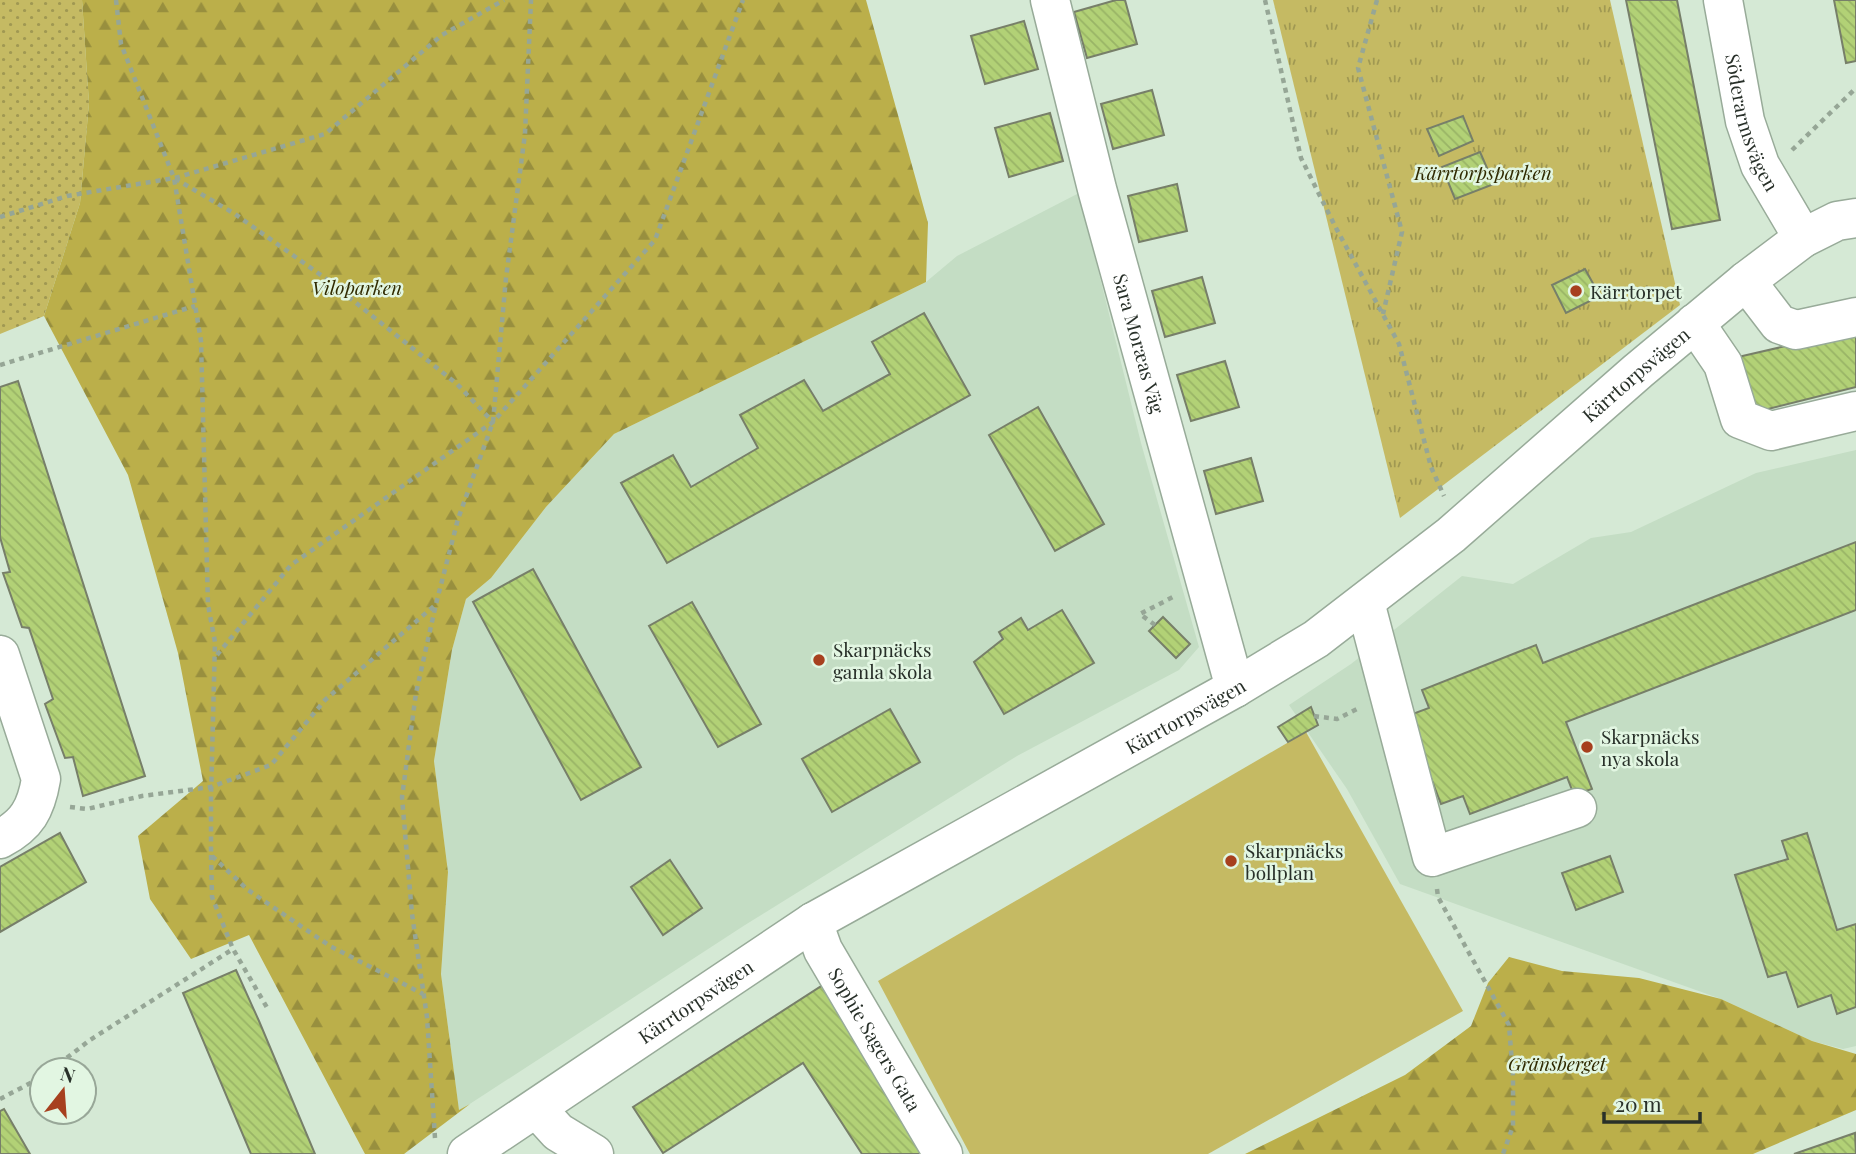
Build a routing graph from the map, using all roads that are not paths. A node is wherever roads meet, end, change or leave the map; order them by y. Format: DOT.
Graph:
graph roads {
  1 [pos="1050,0"];
  2 [pos="1723,0"];
  3 [pos="1856,218"];
  4 [pos="1803,238"];
  5 [pos="1746,281"];
  6 [pos="1856,317"];
  7 [pos="1695,323"];
  8 [pos="1856,411"];
  9 [pos="1364,602"];
  10 [pos="0,655"];
  11 [pos="1235,688"];
  12 [pos="1577,808"];
  13 [pos="0,839"];
  14 [pos="813,922"];
  15 [pos="537,1109"];
  16 [pos="451,1152"];
  17 [pos="594,1154"];
  18 [pos="943,1154"];
  1 -- 11 [label="street, Sara Moræas Väg"];
  2 -- 4 [label="street, Söderarmsvägen"];
  3 -- 4 [label="street, Kärrtorpsvägen"];
  4 -- 5 [label="street, Kärrtorpsvägen"];
  5 -- 6 [label="street"];
  5 -- 7 [label="street, Kärrtorpsvägen"];
  7 -- 8 [label="street"];
  7 -- 9 [label="street, Kärrtorpsvägen"];
  9 -- 11 [label="street, Kärrtorpsvägen"];
  9 -- 12 [label="street"];
  10 -- 13 [label="street"];
  11 -- 14 [label="street, Kärrtorpsvägen"];
  14 -- 15 [label="street, Kärrtorpsvägen"];
  14 -- 18 [label="street, Sophie Sagers Gata"];
  15 -- 16 [label="street, Kärrtorpsvägen"];
  15 -- 17 [label="street"];
}
